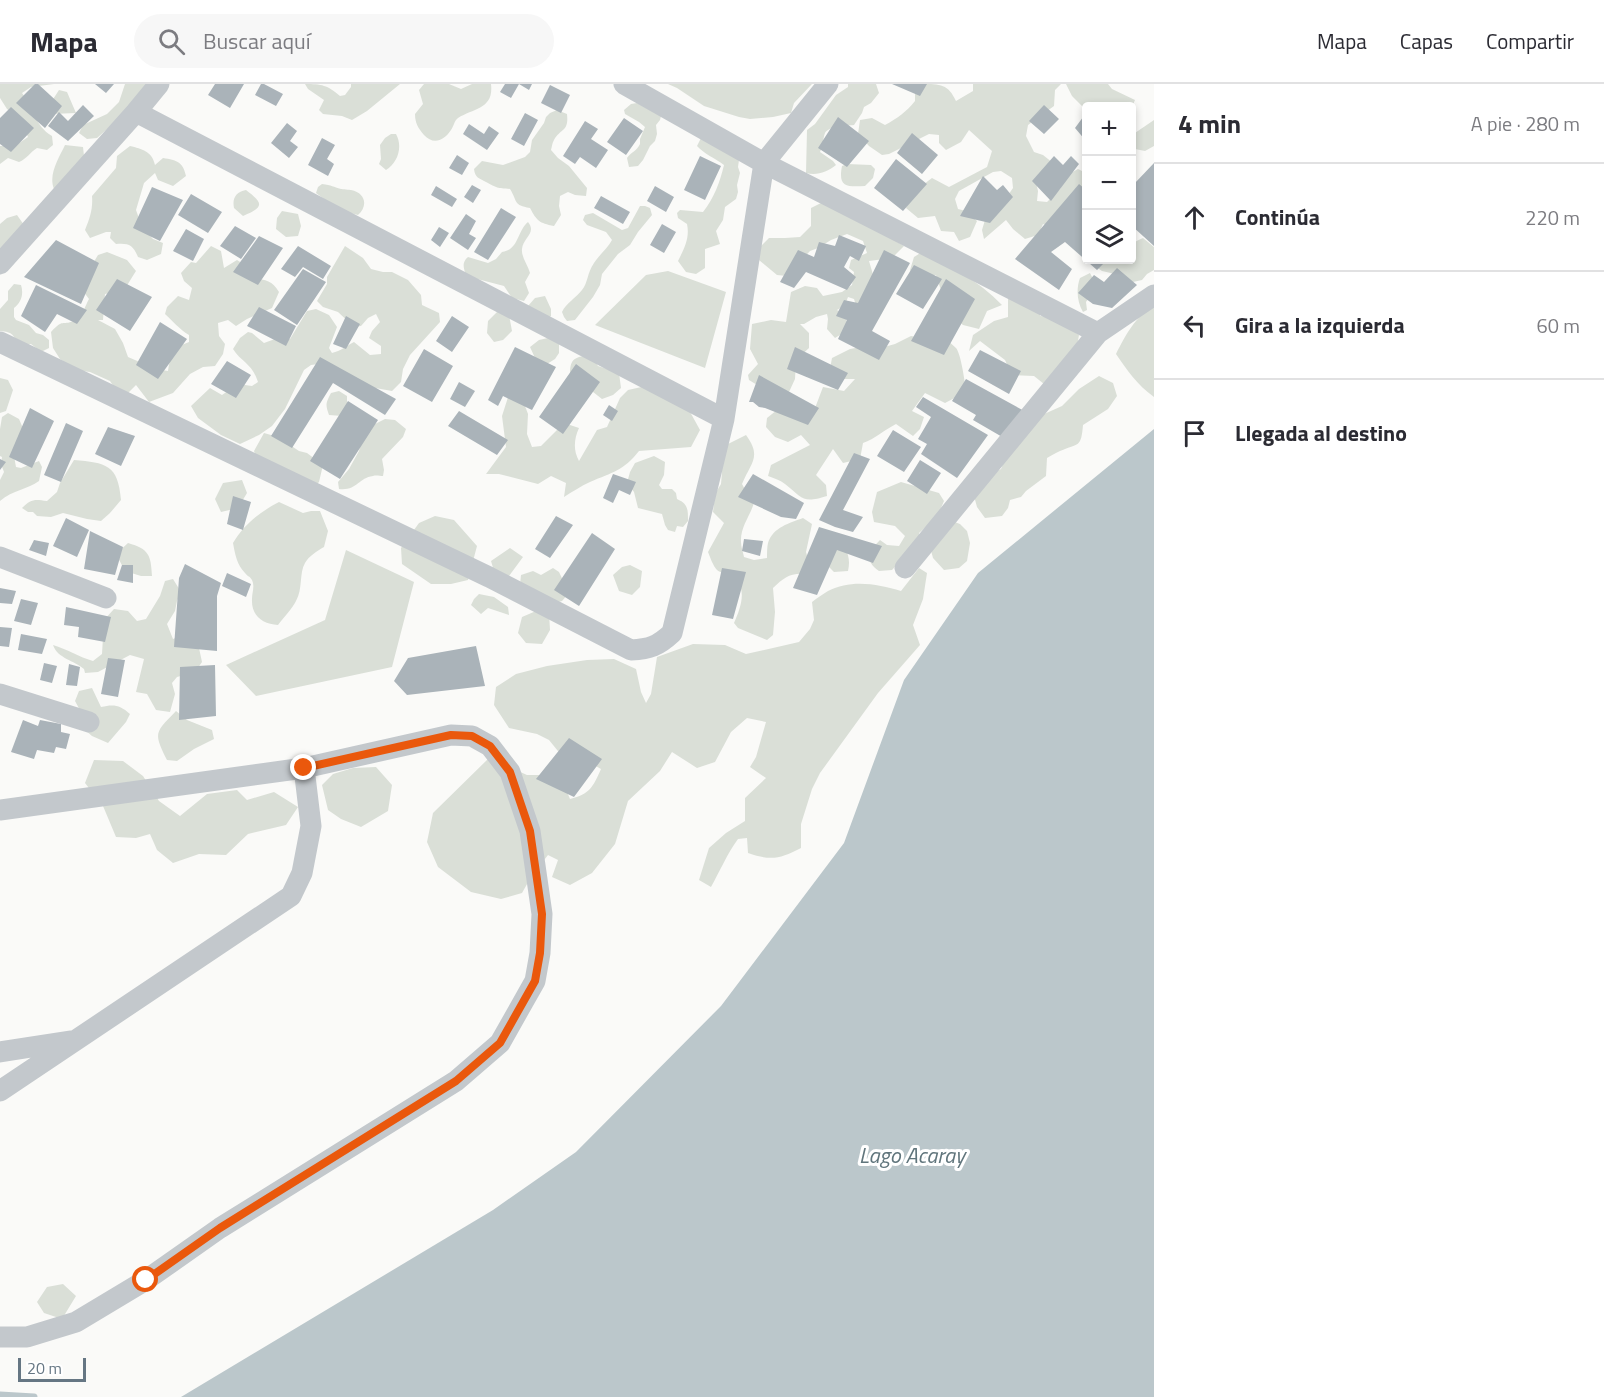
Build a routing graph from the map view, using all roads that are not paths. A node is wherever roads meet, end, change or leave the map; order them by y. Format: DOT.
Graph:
graph roads {
  1 [pos="159,84"];
  2 [pos="624,84"];
  3 [pos="828,84"];
  4 [pos="136,112"];
  5 [pos="764,163"];
  6 [pos="0,264"];
  7 [pos="1154,295"];
  8 [pos="1098,333"];
  9 [pos="0,342"];
  10 [pos="724,419"];
  11 [pos="0,557"];
  12 [pos="906,568"];
  13 [pos="106,598"];
  14 [pos="0,694"];
  15 [pos="89,722"];
  16 [pos="304,768"];
  17 [pos="0,810"];
  18 [pos="76,1040"];
  19 [pos="0,1052"];
  20 [pos="0,1091"];
  21 [pos="0,1337"];
  1 -- 4 [label="street"];
  2 -- 5 [label="street"];
  3 -- 5 [label="street"];
  4 -- 6 [label="street"];
  4 -- 10 [label="street"];
  5 -- 8 [label="street"];
  5 -- 10 [label="street"];
  7 -- 8 [label="street"];
  8 -- 12 [label="street"];
  9 -- 10 [label="street"];
  11 -- 13 [label="street"];
  14 -- 15 [label="street"];
  16 -- 17 [label="street"];
  16 -- 18 [label="street"];
  16 -- 21 [label="street"];
  18 -- 19 [label="street"];
  18 -- 20 [label="street"];
}
